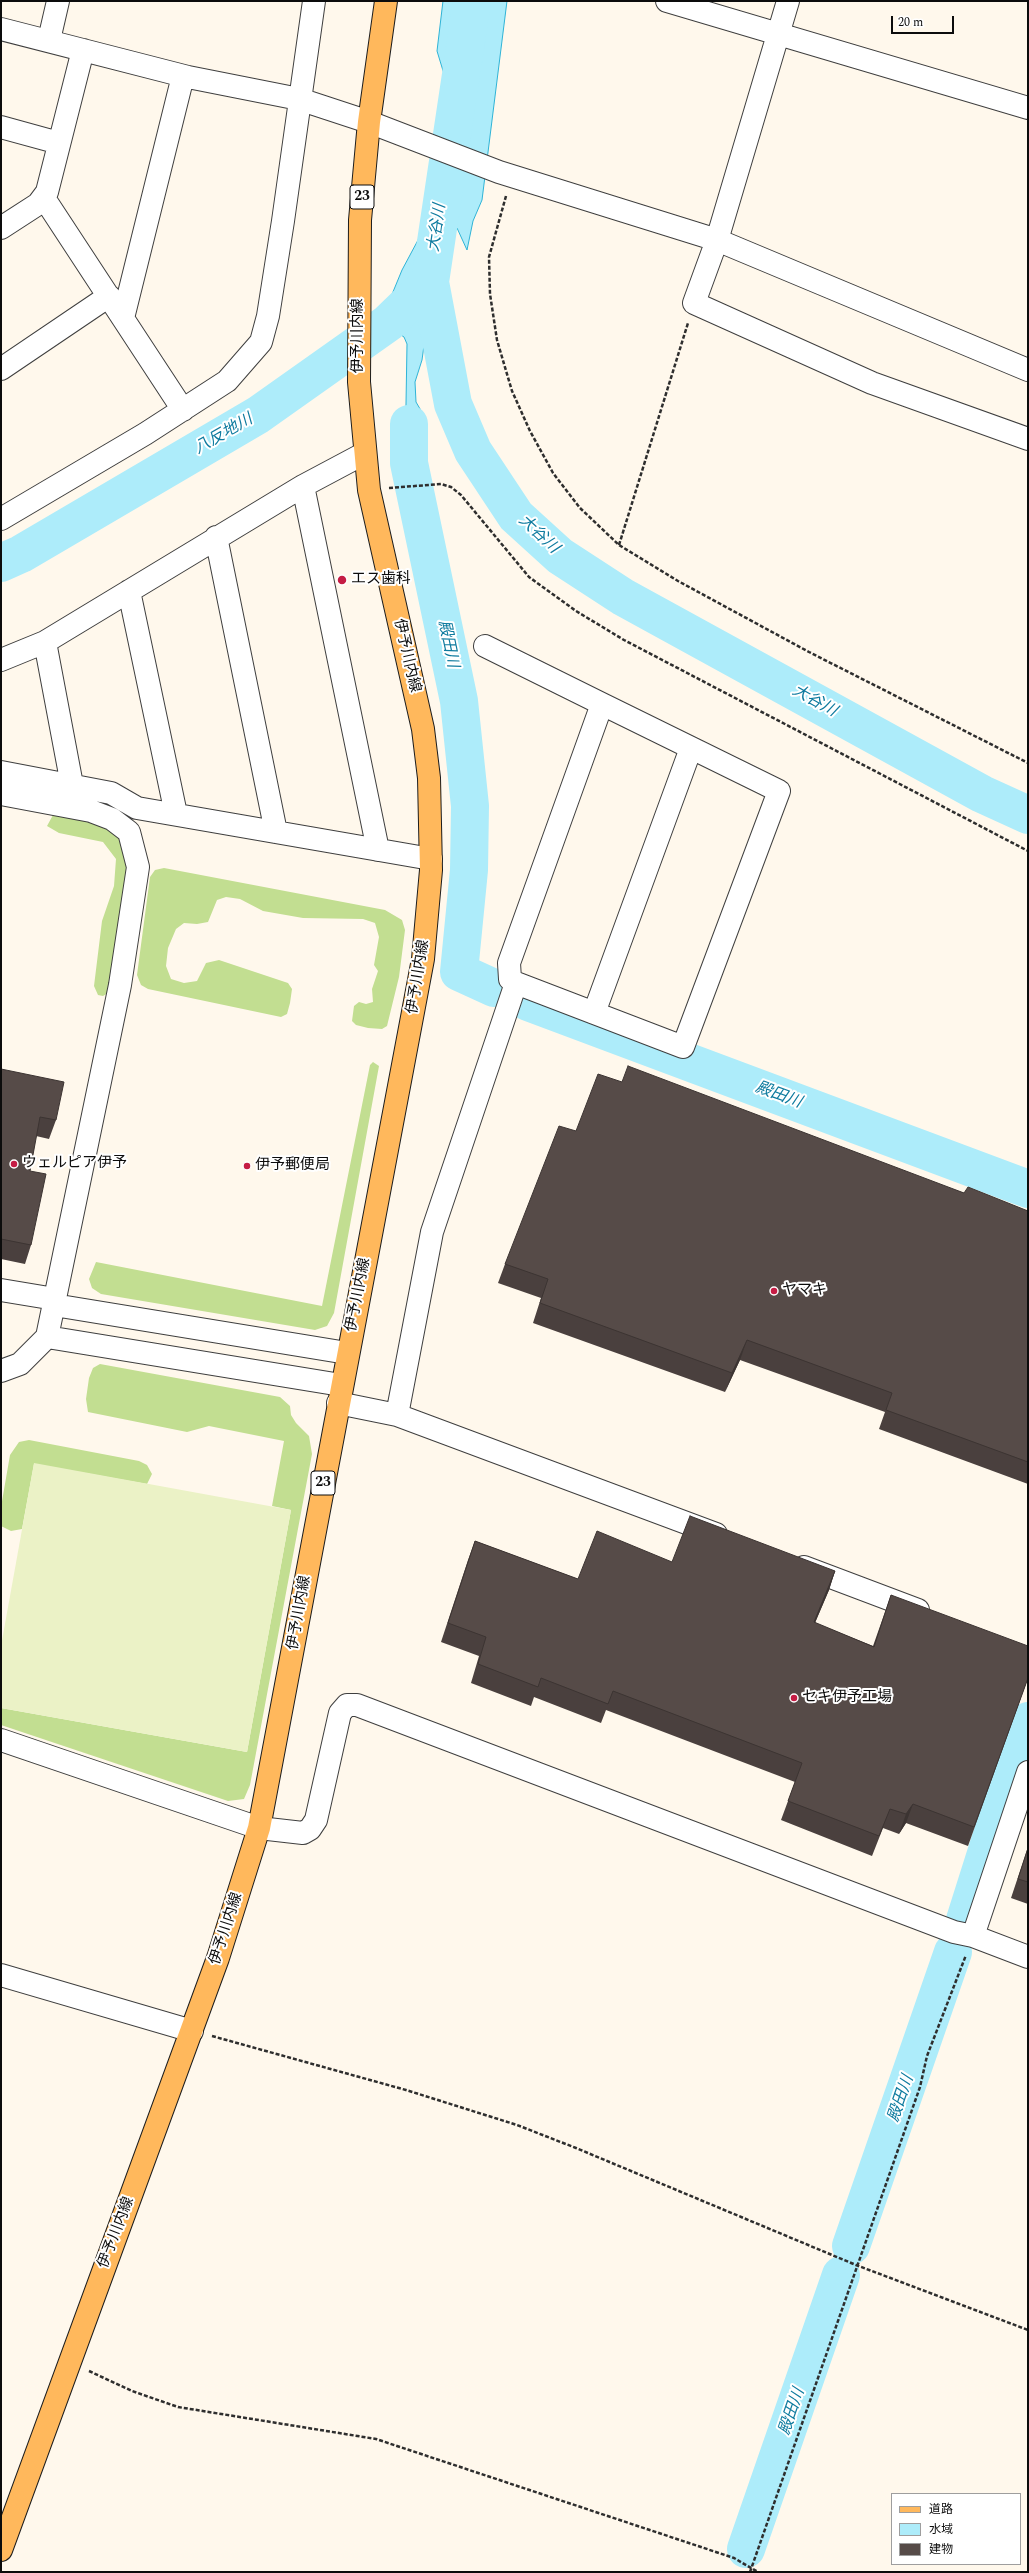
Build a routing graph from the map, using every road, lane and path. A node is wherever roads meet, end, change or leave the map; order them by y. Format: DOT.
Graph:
graph roads {
  1 [pos="58,1"];
  2 [pos="314,1"];
  3 [pos="386,1"];
  4 [pos="667,1"];
  5 [pos="788,1"];
  6 [pos="1,29"];
  7 [pos="778,34"];
  8 [pos="49,40"];
  9 [pos="83,50"];
  10 [pos="183,76"];
  11 [pos="299,99"];
  12 [pos="1028,108"];
  13 [pos="369,122"];
  14 [pos="1,127"];
  15 [pos="59,144"];
  16 [pos="505,174"];
  17 [pos="44,198"];
  18 [pos="1,228"];
  19 [pos="716,240"];
  20 [pos="109,296"];
  21 [pos="694,303"];
  22 [pos="123,318"];
  23 [pos="1,369"];
  24 [pos="1028,370"];
  25 [pos="183,410"];
  26 [pos="1028,439"];
  27 [pos="365,453"];
  28 [pos="303,486"];
  29 [pos="369,490"];
  30 [pos="1,519"];
  31 [pos="216,537"];
  32 [pos="619,545"];
  33 [pos="129,591"];
  34 [pos="45,642"];
  35 [pos="485,646"];
  36 [pos="1,660"];
  37 [pos="602,704"];
  38 [pos="691,748"];
  39 [pos="1028,763"];
  40 [pos="1,772"];
  41 [pos="72,785"];
  42 [pos="1,794"];
  43 [pos="176,814"];
  44 [pos="276,832"];
  45 [pos="378,850"];
  46 [pos="1028,851"];
  47 [pos="431,859"];
  48 [pos="516,983"];
  49 [pos="594,1013"];
  50 [pos="1,1290"];
  51 [pos="54,1302"];
  52 [pos="47,1337"];
  53 [pos="347,1353"];
  54 [pos="1,1371"];
  55 [pos="340,1394"];
  56 [pos="397,1415"];
  57 [pos="739,1543"];
  58 [pos="783,1559"];
  59 [pos="939,1618"];
  60 [pos="1,1740"];
  61 [pos="1028,1772"];
  62 [pos="259,1828"];
  63 [pos="973,1936"];
  64 [pos="1028,1957"];
  65 [pos="1,1974"];
  66 [pos="192,2031"];
  67 [pos="856,2265"];
  68 [pos="1028,2330"];
  69 [pos="69,2362"];
  70 [pos="1,2550"];
  71 [pos="752,2568"];
  72 [pos="750,2572"];
  73 [pos="758,2572"];
  1 -- 8 [label="street"];
  2 -- 11 [label="street"];
  3 -- 13 [label="main road, 伊予川内線 / 23"];
  4 -- 7 [label="street"];
  5 -- 7 [label="street"];
  6 -- 8 [label="street"];
  7 -- 12 [label="street"];
  7 -- 19 [label="street"];
  8 -- 9 [label="street"];
  9 -- 10 [label="street"];
  9 -- 15 [label="street"];
  10 -- 11 [label="street"];
  10 -- 22 [label="street"];
  11 -- 13 [label="street"];
  11 -- 25 [label="street"];
  13 -- 16 [label="street"];
  13 -- 27 [label="main road, 伊予川内線 / 23"];
  14 -- 15 [label="street"];
  15 -- 17 [label="street"];
  16 -- 19 [label="street"];
  16 -- 32 [label="path"];
  17 -- 18 [label="street"];
  17 -- 20 [label="street"];
  19 -- 21 [label="street"];
  19 -- 24 [label="street"];
  20 -- 22 [label="street"];
  20 -- 23 [label="street"];
  21 -- 26 [label="street"];
  21 -- 32 [label="path"];
  22 -- 25 [label="street"];
  25 -- 30 [label="street"];
  27 -- 28 [label="street"];
  27 -- 29 [label="main road, 伊予川内線 / 23"];
  28 -- 31 [label="street"];
  28 -- 45 [label="street"];
  29 -- 46 [label="path"];
  29 -- 47 [label="main road, 伊予川内線 / 23"];
  31 -- 33 [label="street"];
  31 -- 44 [label="street"];
  32 -- 39 [label="path"];
  33 -- 34 [label="street"];
  33 -- 43 [label="street"];
  34 -- 36 [label="street"];
  34 -- 41 [label="street"];
  35 -- 37 [label="street"];
  37 -- 38 [label="street"];
  37 -- 48 [label="street"];
  38 -- 49 [label="street"];
  38 -- 49 [label="street"];
  40 -- 41 [label="street"];
  41 -- 43 [label="street"];
  42 -- 51 [label="street"];
  43 -- 44 [label="street"];
  44 -- 45 [label="street"];
  45 -- 47 [label="street"];
  47 -- 53 [label="main road, 伊予川内線 / 23"];
  48 -- 49 [label="street"];
  48 -- 56 [label="street"];
  50 -- 51 [label="street"];
  51 -- 52 [label="street"];
  51 -- 53 [label="street"];
  52 -- 54 [label="street"];
  52 -- 55 [label="street"];
  53 -- 55 [label="main road, 伊予川内線 / 23"];
  55 -- 56 [label="street"];
  55 -- 62 [label="main road, 伊予川内線 / 23"];
  56 -- 57 [label="street"];
  58 -- 59 [label="street"];
  60 -- 62 [label="street"];
  61 -- 63 [label="street"];
  62 -- 63 [label="street"];
  62 -- 66 [label="main road, 伊予川内線 / 23"];
  63 -- 64 [label="street"];
  63 -- 67 [label="path"];
  65 -- 66 [label="street"];
  66 -- 67 [label="path"];
  66 -- 69 [label="main road, 伊予川内線 / 23"];
  67 -- 68 [label="path"];
  67 -- 71 [label="path"];
  69 -- 70 [label="main road, 伊予川内線 / 23"];
  69 -- 71 [label="path"];
  71 -- 72 [label="path"];
  71 -- 73 [label="path"];
}
